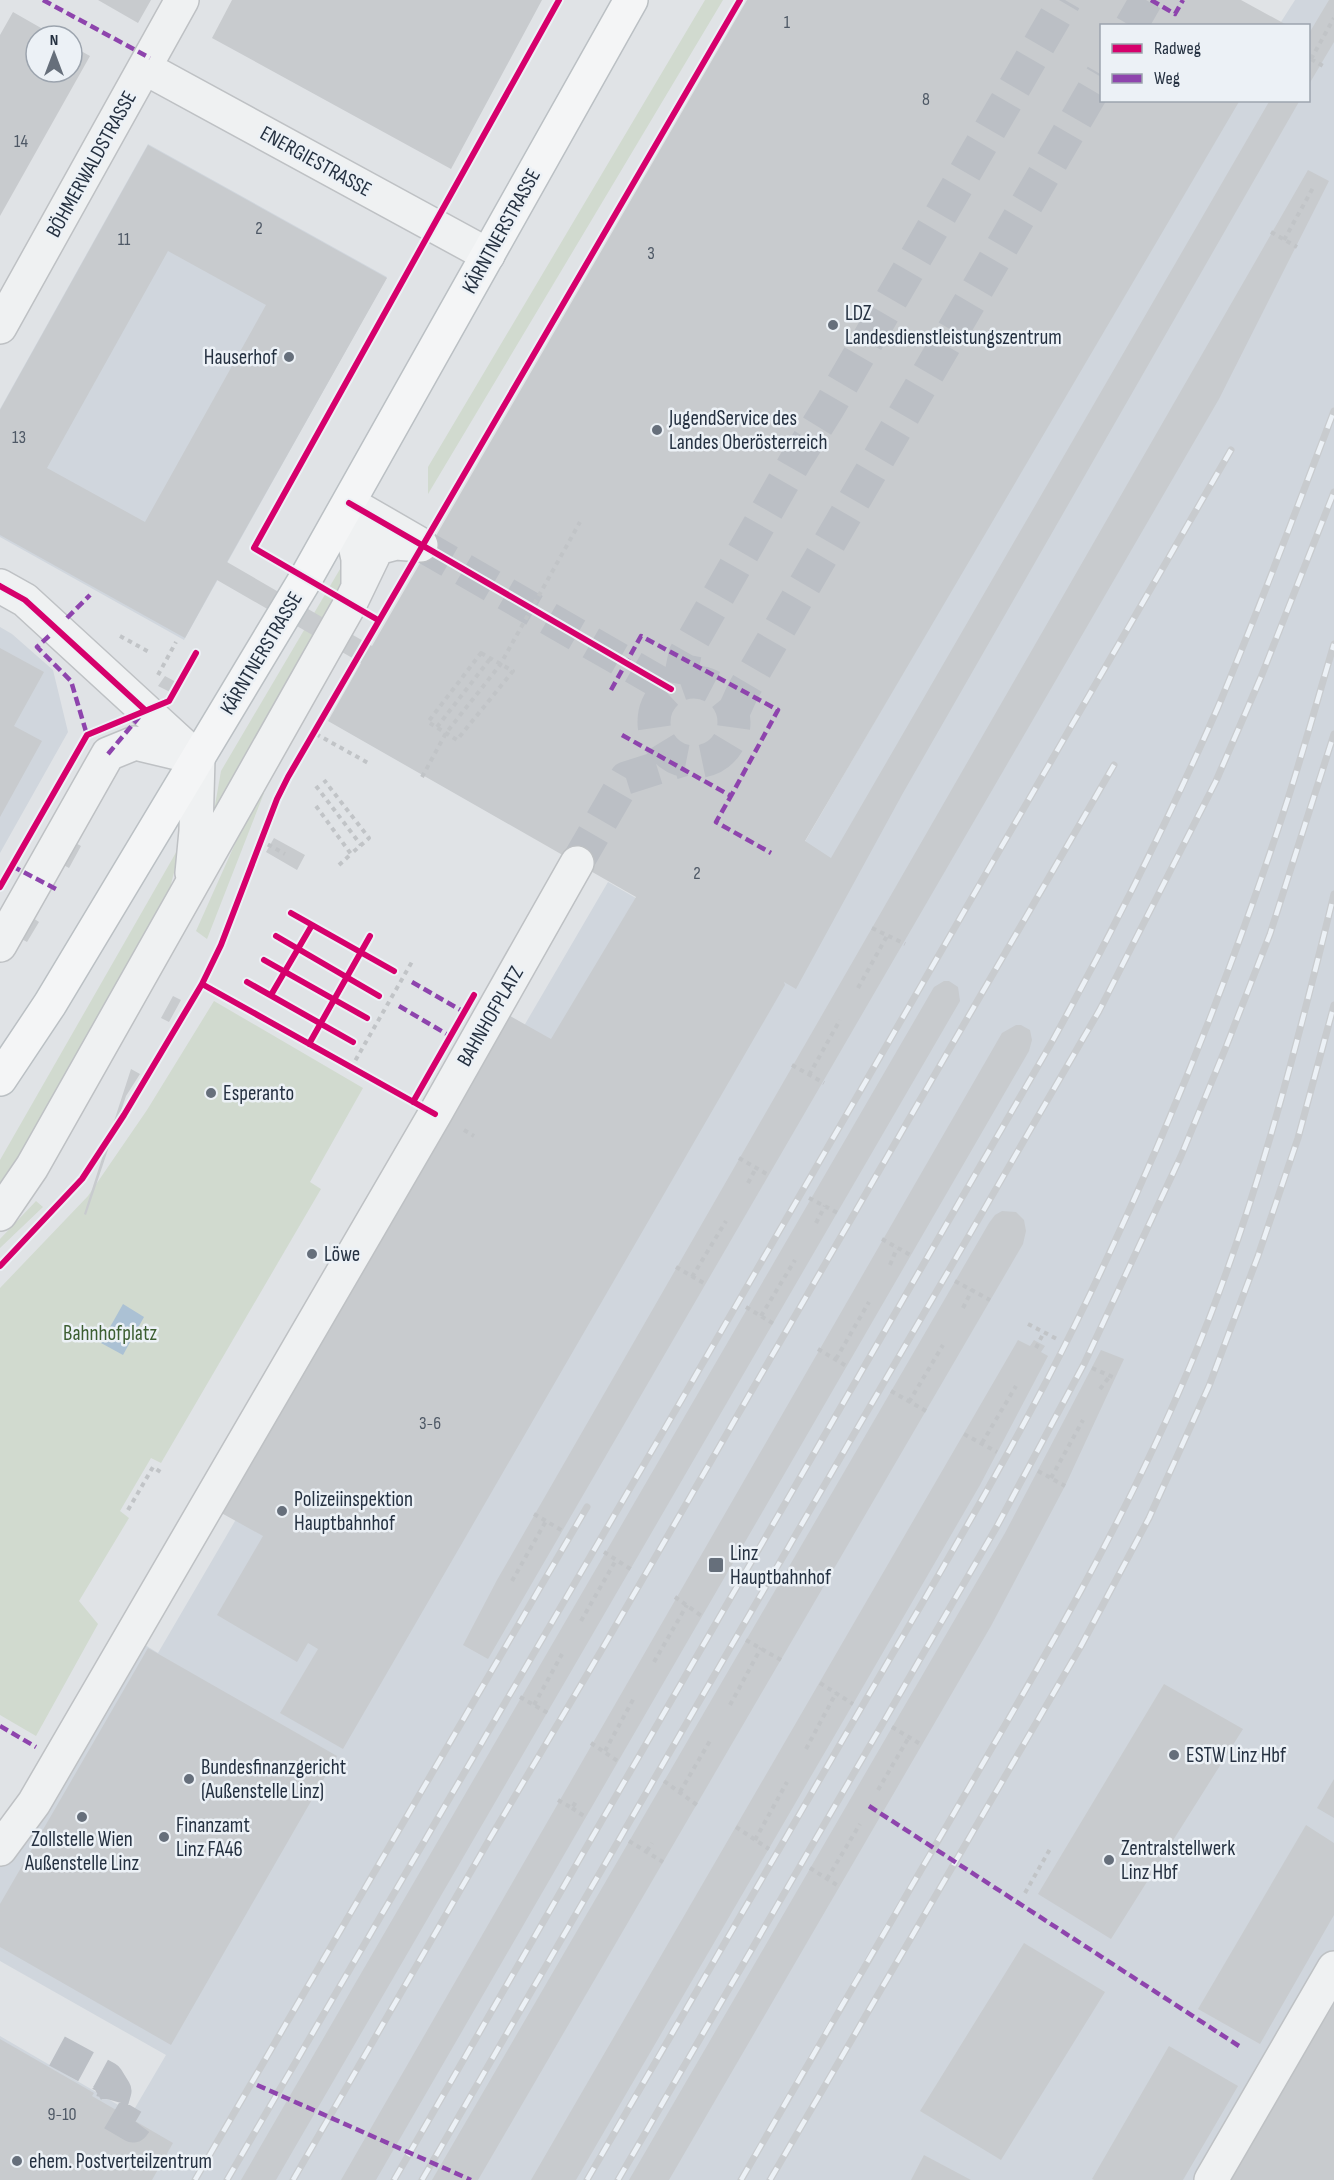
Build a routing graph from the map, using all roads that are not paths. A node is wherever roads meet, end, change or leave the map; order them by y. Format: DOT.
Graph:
graph roads {
  1 [pos="182,0"];
  2 [pos="631,0"];
  3 [pos="145,68"];
  4 [pos="488,255"];
  5 [pos="0,327"];
  6 [pos="350,503"];
  7 [pos="358,584"];
  8 [pos="0,586"];
  9 [pos="198,758"];
  10 [pos="577,863"];
  11 [pos="192,885"];
  12 [pos="0,945"];
  13 [pos="0,1079"];
  14 [pos="0,1214"];
  15 [pos="0,1849"];
  16 [pos="1334,1968"];
  17 [pos="1211,2180"];
  1 -- 3 [label="street, BÖHMERWALDSTRASSE"];
  2 -- 4 [label="main road, KÄRNTNERSTRASSE"];
  3 -- 4 [label="street, ENERGIESTRASSE"];
  3 -- 5 [label="street, BÖHMERWALDSTRASSE"];
  4 -- 6 [label="main road, KÄRNTNERSTRASSE"];
  6 -- 7 [label="street"];
  6 -- 7 [label="street"];
  6 -- 9 [label="main road, KÄRNTNERSTRASSE"];
  7 -- 11 [label="street"];
  8 -- 9 [label="street"];
  9 -- 11 [label="street"];
  9 -- 12 [label="street"];
  9 -- 13 [label="main road, KÄRNTNERSTRASSE"];
  10 -- 15 [label="street, BAHNHOFPLATZ"];
  11 -- 14 [label="street"];
  16 -- 17 [label="street"];
}
